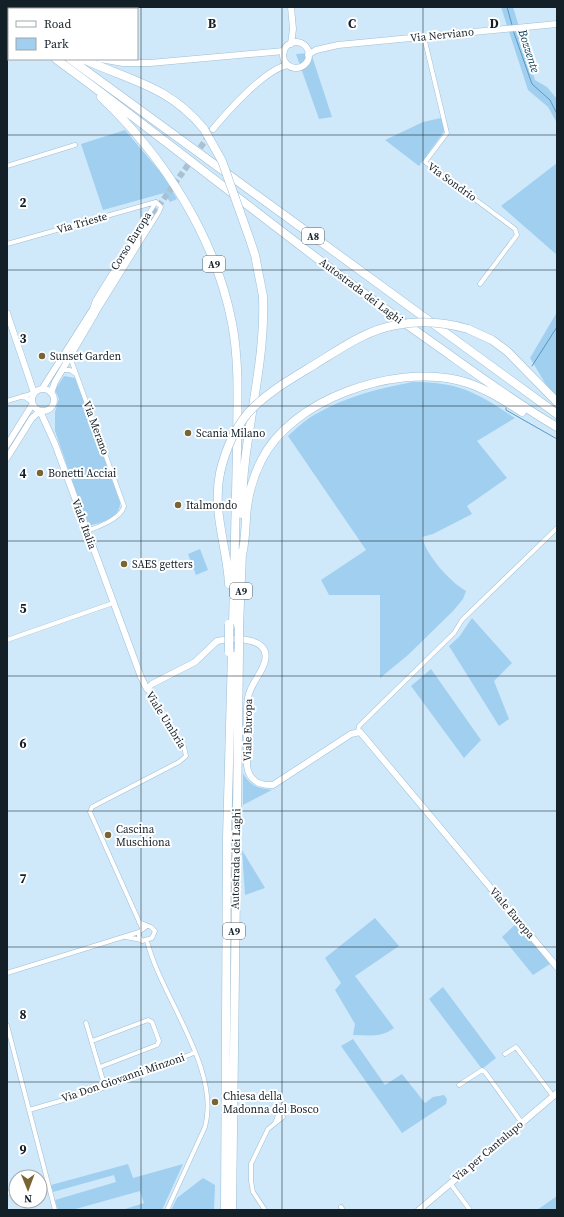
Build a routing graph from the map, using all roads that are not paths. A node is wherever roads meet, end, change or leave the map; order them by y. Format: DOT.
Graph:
graph roads {
  1 [pos="292,7"];
  2 [pos="557,24"];
  3 [pos="293,29"];
  4 [pos="424,36"];
  5 [pos="299,43"];
  6 [pos="291,44"];
  7 [pos="306,48"];
  8 [pos="316,50"];
  9 [pos="308,55"];
  10 [pos="285,58"];
  11 [pos="57,60"];
  12 [pos="71,60"];
  13 [pos="85,60"];
  14 [pos="106,60"];
  15 [pos="78,76"];
  16 [pos="209,129"];
  17 [pos="75,145"];
  18 [pos="7,166"];
  19 [pos="156,202"];
  20 [pos="149,220"];
  21 [pos="7,244"];
  22 [pos="480,284"];
  23 [pos="7,313"];
  24 [pos="93,313"];
  25 [pos="70,357"];
  26 [pos="62,370"];
  27 [pos="28,371"];
  28 [pos="76,374"];
  29 [pos="41,389"];
  30 [pos="34,393"];
  31 [pos="51,393"];
  32 [pos="23,396"];
  33 [pos="7,400"];
  34 [pos="557,402"];
  35 [pos="32,403"];
  36 [pos="49,410"];
  37 [pos="40,411"];
  38 [pos="557,414"];
  39 [pos="557,427"];
  40 [pos="557,432"];
  41 [pos="54,444"];
  42 [pos="7,445"];
  43 [pos="7,458"];
  44 [pos="557,528"];
  45 [pos="86,531"];
  46 [pos="242,555"];
  47 [pos="114,604"];
  48 [pos="234,625"];
  49 [pos="7,640"];
  50 [pos="233,652"];
  51 [pos="147,689"];
  52 [pos="358,732"];
  53 [pos="139,922"];
  54 [pos="147,926"];
  55 [pos="140,930"];
  56 [pos="116,938"];
  57 [pos="143,940"];
  58 [pos="557,967"];
  59 [pos="7,973"];
  60 [pos="86,1024"];
  61 [pos="7,1025"];
  62 [pos="92,1041"];
  63 [pos="194,1053"];
  64 [pos="505,1054"];
  65 [pos="100,1067"];
  66 [pos="459,1085"];
  67 [pos="105,1087"];
  68 [pos="555,1094"];
  69 [pos="29,1110"];
  70 [pos="522,1123"];
  71 [pos="275,1124"];
  72 [pos="44,1169"];
  73 [pos="450,1183"];
  74 [pos="48,1187"];
  75 [pos="54,1210"];
  76 [pos="168,1210"];
  77 [pos="225,1210"];
  78 [pos="232,1210"];
  79 [pos="265,1210"];
  80 [pos="419,1210"];
  81 [pos="470,1210"];
  1 -- 3 [label="street"];
  2 -- 4 [label="street, Via Nerviano"];
  3 -- 5 [label="street"];
  3 -- 6 [label="street"];
  4 -- 8 [label="street, Via Nerviano"];
  4 -- 22 [label="street, Via Sondrio"];
  5 -- 6 [label="street"];
  5 -- 7 [label="street"];
  6 -- 10 [label="street"];
  7 -- 8 [label="street"];
  7 -- 9 [label="street"];
  8 -- 9 [label="street"];
  9 -- 10 [label="street"];
  10 -- 14 [label="street"];
  10 -- 16 [label="street"];
  11 -- 15 [label="highway, Autostrada dei Laghi / A8"];
  12 -- 38 [label="highway, Autostrada dei Laghi / A8"];
  13 -- 16 [label="highway, A9"];
  15 -- 39 [label="highway, Autostrada dei Laghi / A8"];
  15 -- 48 [label="highway, A9"];
  16 -- 46 [label="highway, A9, bridge"];
  17 -- 18 [label="street"];
  19 -- 20 [label="street, Corso Europa"];
  19 -- 20 [label="street, Corso Europa"];
  19 -- 21 [label="street, Via Trieste"];
  20 -- 24 [label="street, Corso Europa"];
  20 -- 24 [label="street"];
  20 -- 24 [label="street, Corso Europa"];
  23 -- 27 [label="street"];
  24 -- 25 [label="street, Corso Europa"];
  24 -- 29 [label="street, Corso Europa"];
  25 -- 26 [label="street, Corso Europa"];
  25 -- 28 [label="street, Via Merano"];
  26 -- 28 [label="street"];
  26 -- 31 [label="street, Corso Europa"];
  27 -- 29 [label="street"];
  27 -- 30 [label="street"];
  28 -- 45 [label="street, Via Merano"];
  29 -- 30 [label="street"];
  29 -- 31 [label="street"];
  30 -- 32 [label="street"];
  30 -- 35 [label="street"];
  31 -- 36 [label="street"];
  32 -- 33 [label="street"];
  32 -- 35 [label="street"];
  34 -- 48 [label="highway, A9, bridge"];
  35 -- 37 [label="street"];
  35 -- 42 [label="street"];
  36 -- 37 [label="street"];
  36 -- 41 [label="street, Viale Italia"];
  37 -- 41 [label="street, Viale Italia"];
  37 -- 43 [label="street"];
  40 -- 46 [label="highway, A9"];
  41 -- 45 [label="street, Viale Italia"];
  44 -- 52 [label="street, Viale Europa"];
  45 -- 47 [label="street, Viale Italia"];
  46 -- 48 [label="highway, Autostrada dei Laghi / A9"];
  47 -- 49 [label="street"];
  47 -- 51 [label="street, Viale Umbria"];
  48 -- 50 [label="highway, Autostrada dei Laghi / A9, bridge"];
  50 -- 77 [label="highway, Autostrada dei Laghi / A9"];
  50 -- 78 [label="highway, Autostrada dei Laghi / A9"];
  51 -- 52 [label="street, Viale Europa"];
  51 -- 53 [label="street, Viale Umbria"];
  52 -- 58 [label="street, Viale Europa"];
  53 -- 54 [label="street"];
  53 -- 55 [label="street"];
  54 -- 55 [label="street"];
  54 -- 57 [label="street"];
  55 -- 56 [label="street"];
  55 -- 57 [label="street"];
  56 -- 57 [label="street"];
  56 -- 59 [label="street"];
  57 -- 63 [label="street"];
  60 -- 62 [label="street"];
  61 -- 69 [label="street"];
  62 -- 65 [label="street"];
  62 -- 65 [label="street"];
  63 -- 67 [label="street, Via Don Giovanni Minzoni"];
  63 -- 76 [label="street"];
  64 -- 68 [label="street"];
  65 -- 67 [label="street"];
  66 -- 70 [label="street"];
  67 -- 69 [label="street, Via Don Giovanni Minzoni"];
  68 -- 70 [label="street, Via per Cantalupo"];
  69 -- 72 [label="street"];
  70 -- 73 [label="street, Via per Cantalupo"];
  71 -- 79 [label="street"];
  73 -- 80 [label="street, Via per Cantalupo"];
  73 -- 81 [label="street"];
  74 -- 75 [label="street"];
}
